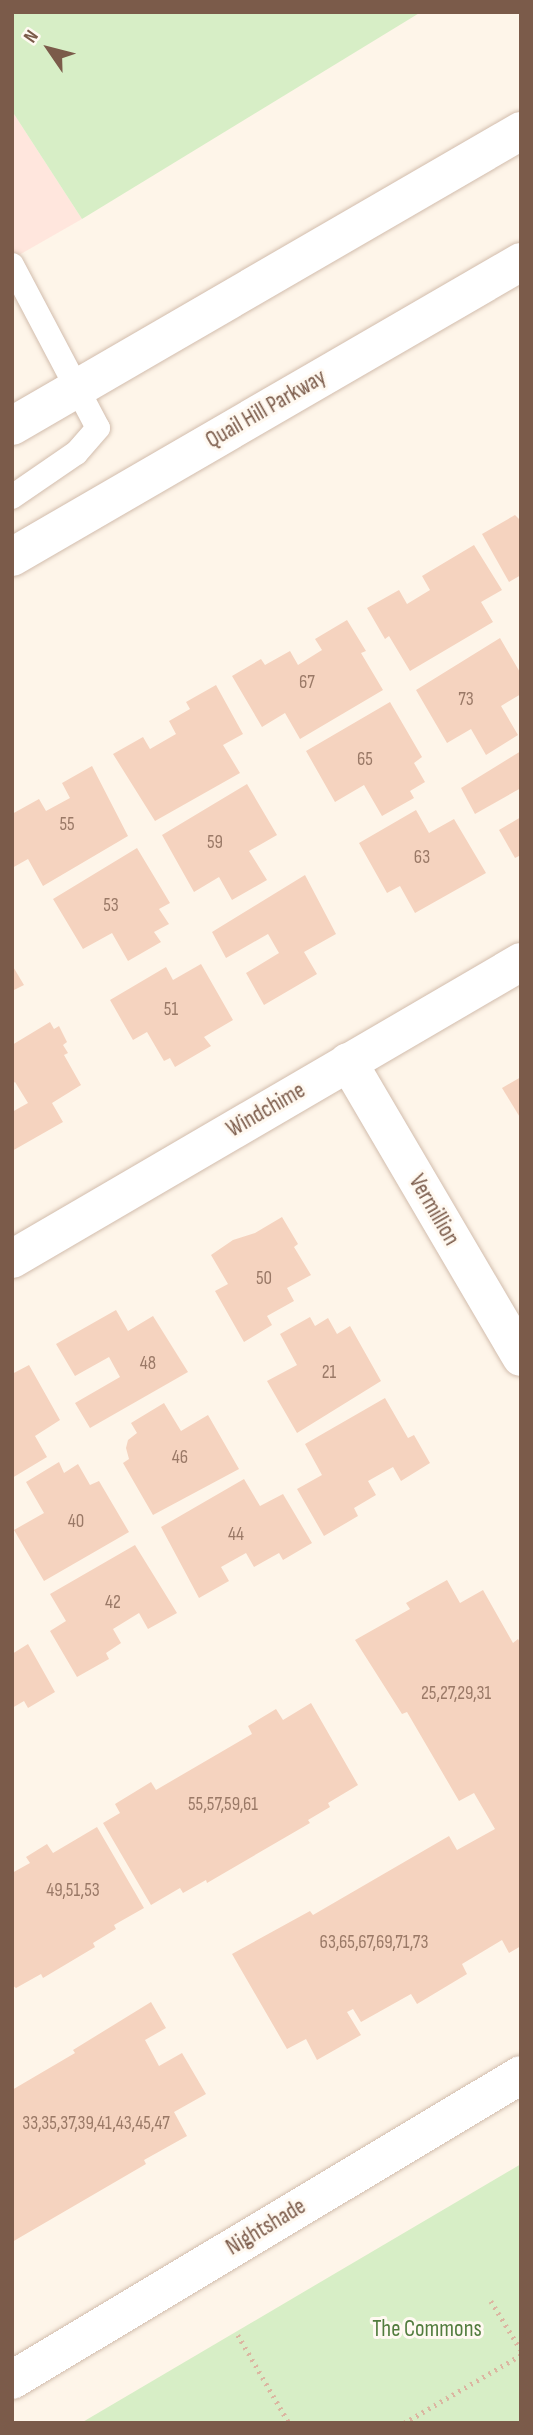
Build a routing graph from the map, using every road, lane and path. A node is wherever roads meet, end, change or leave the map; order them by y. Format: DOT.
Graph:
graph roads {
  1 [pos="521,131"];
  2 [pos="521,261"];
  3 [pos="12,265"];
  4 [pos="76,390"];
  5 [pos="12,426"];
  6 [pos="12,497"];
  7 [pos="12,557"];
  8 [pos="521,962"];
  9 [pos="348,1062"];
  10 [pos="12,1259"];
  11 [pos="521,1357"];
  12 [pos="521,2074"];
  13 [pos="491,2301"];
  14 [pos="238,2335"];
  15 [pos="521,2353"];
  16 [pos="12,2380"];
  17 [pos="289,2423"];
  18 [pos="404,2423"];
  1 -- 4 [label="street"];
  2 -- 7 [label="street, Quail Hill Parkway"];
  3 -- 4 [label="lane"];
  4 -- 5 [label="street"];
  4 -- 6 [label="lane"];
  8 -- 9 [label="street, Windchime"];
  9 -- 10 [label="street, Windchime"];
  9 -- 11 [label="street, Vermillion"];
  12 -- 16 [label="street, Nightshade"];
  13 -- 15 [label="path"];
  14 -- 17 [label="path"];
  15 -- 18 [label="path"];
}
